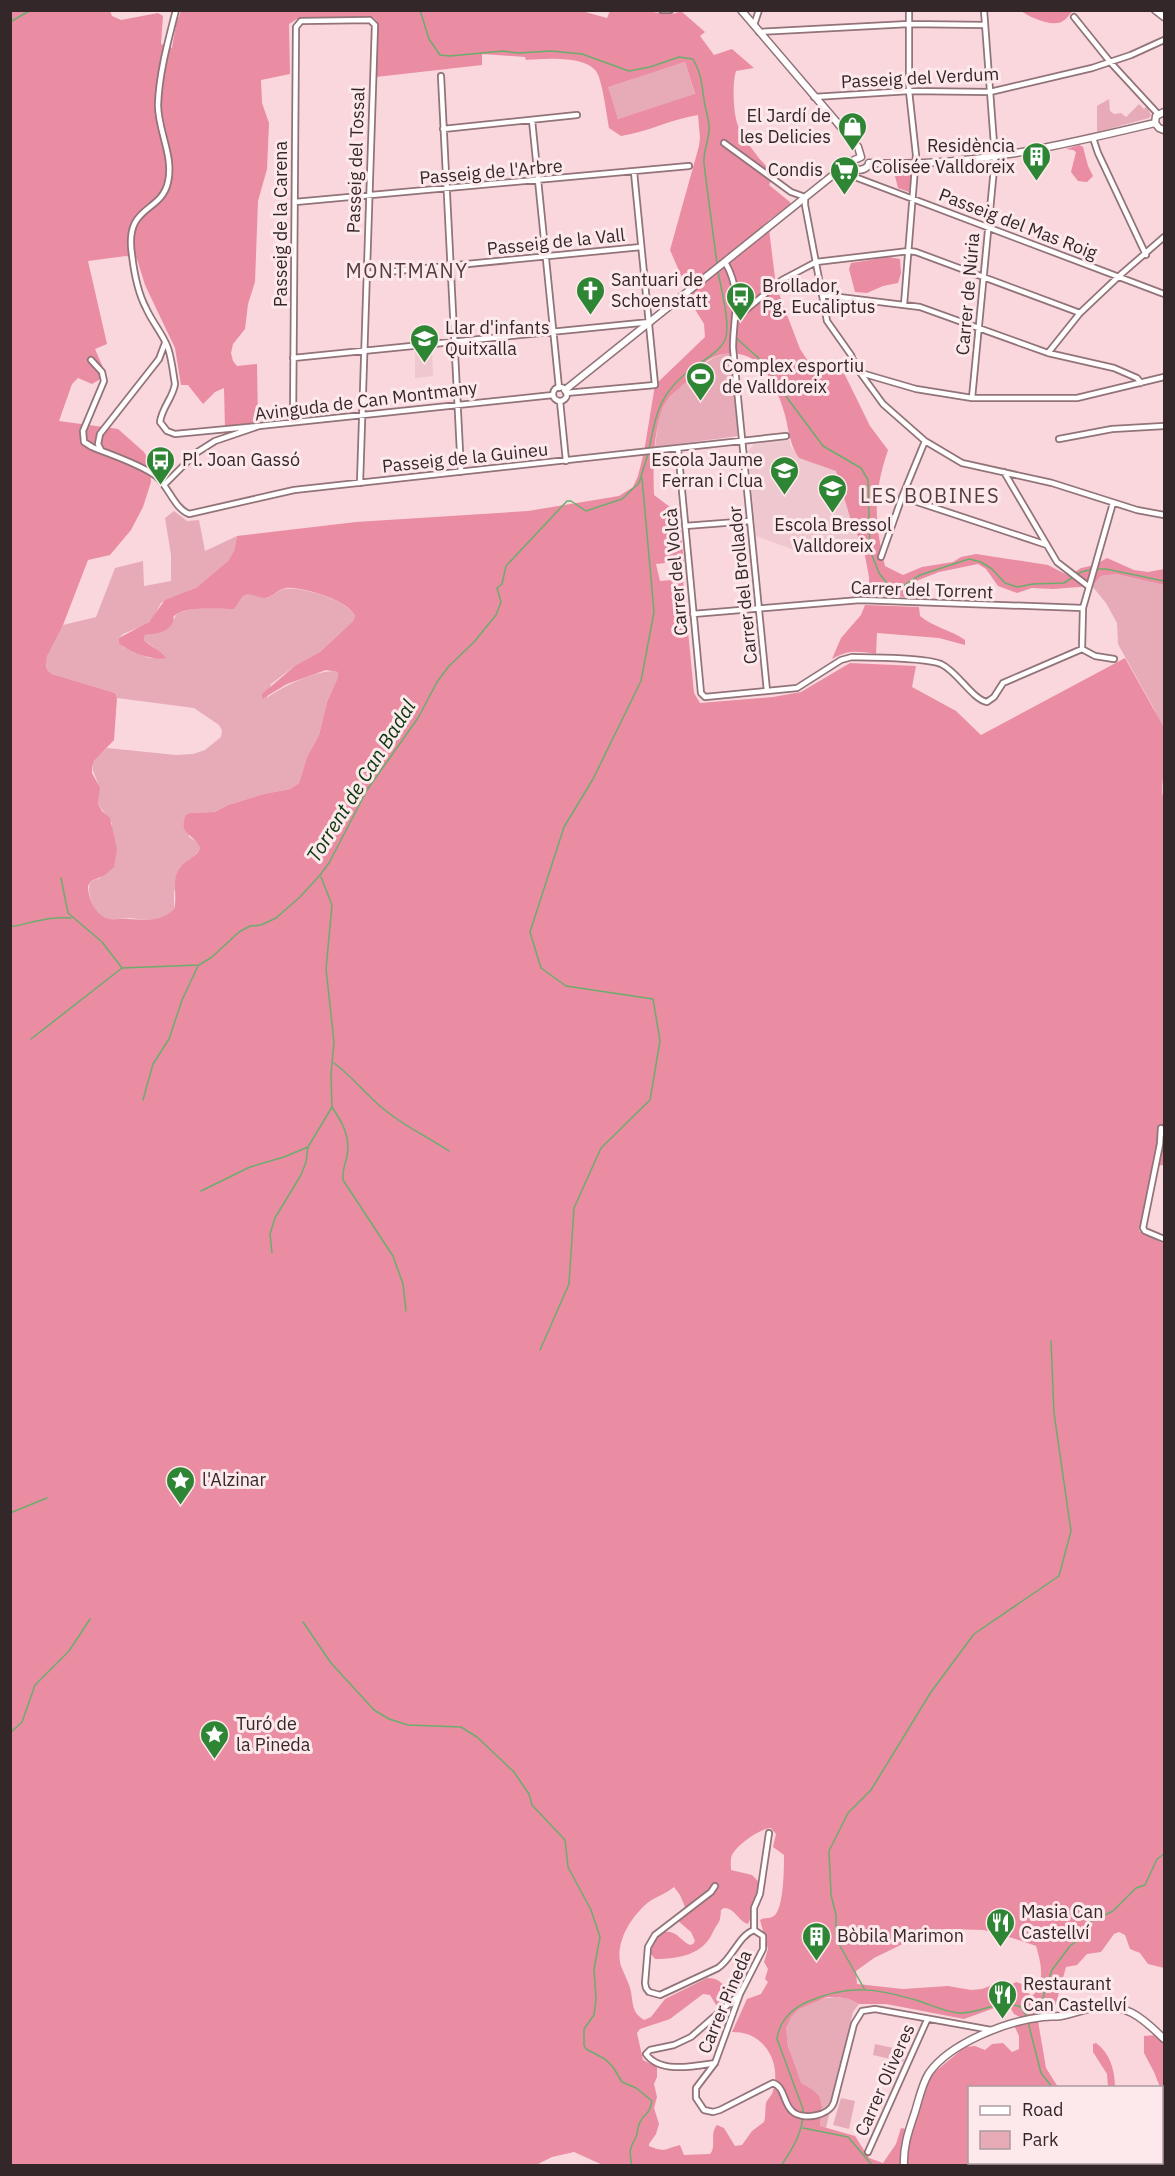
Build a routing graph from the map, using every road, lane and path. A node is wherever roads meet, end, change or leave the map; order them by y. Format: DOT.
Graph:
graph roads {
  1 [pos="176,10"];
  2 [pos="662,10"];
  3 [pos="741,10"];
  4 [pos="759,10"];
  5 [pos="909,10"];
  6 [pos="984,10"];
  7 [pos="1155,10"];
  8 [pos="670,11"];
  9 [pos="1074,17"];
  10 [pos="1164,17"];
  11 [pos="370,20"];
  12 [pos="909,24"];
  13 [pos="753,25"];
  14 [pos="985,25"];
  15 [pos="759,32"];
  16 [pos="1164,40"];
  17 [pos="1111,63"];
  18 [pos="441,76"];
  19 [pos="909,91"];
  20 [pos="990,92"];
  21 [pos="814,97"];
  22 [pos="1161,113"];
  23 [pos="577,115"];
  24 [pos="532,120"];
  25 [pos="1155,123"];
  26 [pos="443,129"];
  27 [pos="1164,130"];
  28 [pos="1093,138"];
  29 [pos="724,143"];
  30 [pos="861,157"];
  31 [pos="995,158"];
  32 [pos="869,163"];
  33 [pos="852,165"];
  34 [pos="916,165"];
  35 [pos="689,166"];
  36 [pos="842,169"];
  37 [pos="862,169"];
  38 [pos="634,172"];
  39 [pos="861,180"];
  40 [pos="538,181"];
  41 [pos="447,190"];
  42 [pos="369,196"];
  43 [pos="805,197"];
  44 [pos="913,199"];
  45 [pos="294,202"];
  46 [pos="987,228"];
  47 [pos="1164,237"];
  48 [pos="641,247"];
  49 [pos="909,251"];
  50 [pos="1146,255"];
  51 [pos="546,256"];
  52 [pos="725,262"];
  53 [pos="816,262"];
  54 [pos="450,266"];
  55 [pos="366,274"];
  56 [pos="983,277"];
  57 [pos="1118,277"];
  58 [pos="1164,294"];
  59 [pos="823,295"];
  60 [pos="904,305"];
  61 [pos="1080,313"];
  62 [pos="736,318"];
  63 [pos="650,322"];
  64 [pos="979,327"];
  65 [pos="555,333"];
  66 [pos="165,342"];
  67 [pos="454,343"];
  68 [pos="364,352"];
  69 [pos="1048,353"];
  70 [pos="293,358"];
  71 [pos="91,360"];
  72 [pos="861,374"];
  73 [pos="1164,377"];
  74 [pos="1141,383"];
  75 [pos="564,390"];
  76 [pos="553,395"];
  77 [pos="972,398"];
  78 [pos="560,401"];
  79 [pos="458,405"];
  80 [pos="363,414"];
  81 [pos="293,422"];
  82 [pos="259,426"];
  83 [pos="1164,426"];
  84 [pos="786,436"];
  85 [pos="1059,439"];
  86 [pos="742,440"];
  87 [pos="925,441"];
  88 [pos="678,448"];
  89 [pos="103,452"];
  90 [pos="566,461"];
  91 [pos="460,472"];
  92 [pos="1004,472"];
  93 [pos="360,483"];
  94 [pos="165,484"];
  95 [pos="902,497"];
  96 [pos="1113,503"];
  97 [pos="1164,515"];
  98 [pos="750,521"];
  99 [pos="685,526"];
  100 [pos="1047,545"];
  101 [pos="881,557"];
  102 [pos="1088,586"];
  103 [pos="760,608"];
  104 [pos="1083,608"];
  105 [pos="693,614"];
  106 [pos="1082,649"];
  107 [pos="1114,660"];
  108 [pos="767,691"];
  109 [pos="1164,1134"];
  110 [pos="1164,1239"];
  111 [pos="769,1833"];
  112 [pos="715,1886"];
  113 [pos="754,1930"];
  114 [pos="740,1994"];
  115 [pos="927,2019"];
  116 [pos="971,2025"];
  117 [pos="977,2028"];
  118 [pos="995,2030"];
  119 [pos="979,2037"];
  120 [pos="1164,2039"];
  121 [pos="715,2063"];
  122 [pos="868,2152"];
  123 [pos="904,2166"];
  1 -- 66 [label="street"];
  2 -- 8 [label="street"];
  3 -- 13 [label="street"];
  4 -- 13 [label="street"];
  5 -- 12 [label="street"];
  6 -- 14 [label="street, Carrer de Núria"];
  7 -- 10 [label="street"];
  9 -- 17 [label="street"];
  11 -- 42 [label="street, Passeig del Tossal"];
  11 -- 45 [label="street, Passeig de la Carena"];
  12 -- 14 [label="street"];
  12 -- 15 [label="street"];
  12 -- 19 [label="street"];
  13 -- 15 [label="street"];
  14 -- 20 [label="street, Carrer de Núria"];
  15 -- 21 [label="street"];
  16 -- 17 [label="street, Passeig del Verdum"];
  17 -- 20 [label="street, Passeig del Verdum"];
  17 -- 22 [label="street"];
  18 -- 26 [label="street"];
  19 -- 20 [label="street, Passeig del Verdum"];
  19 -- 21 [label="street, Passeig del Verdum"];
  19 -- 34 [label="street"];
  20 -- 31 [label="street, Carrer de Núria"];
  21 -- 30 [label="street"];
  22 -- 25 [label="street"];
  23 -- 24 [label="street"];
  24 -- 26 [label="street"];
  24 -- 40 [label="street"];
  25 -- 27 [label="street"];
  25 -- 28 [label="street"];
  26 -- 41 [label="street"];
  28 -- 31 [label="street"];
  28 -- 50 [label="street"];
  29 -- 43 [label="street"];
  30 -- 32 [label="street"];
  30 -- 33 [label="street"];
  31 -- 34 [label="street"];
  31 -- 46 [label="street, Carrer de Núria"];
  32 -- 34 [label="street"];
  32 -- 37 [label="street"];
  33 -- 36 [label="street"];
  33 -- 37 [label="street"];
  34 -- 44 [label="street"];
  35 -- 38 [label="street, Passeig de l'Arbre"];
  36 -- 39 [label="street, Passeig del Mas Roig"];
  36 -- 43 [label="street"];
  37 -- 39 [label="street"];
  38 -- 40 [label="street, Passeig de l'Arbre"];
  38 -- 48 [label="street"];
  39 -- 44 [label="street, Passeig del Mas Roig"];
  40 -- 41 [label="street, Passeig de l'Arbre"];
  40 -- 51 [label="street"];
  41 -- 42 [label="street, Passeig de l'Arbre"];
  41 -- 54 [label="street"];
  42 -- 45 [label="street, Passeig de l'Arbre"];
  42 -- 55 [label="street, Passeig del Tossal"];
  43 -- 52 [label="street"];
  43 -- 53 [label="street"];
  44 -- 46 [label="street, Passeig del Mas Roig"];
  44 -- 49 [label="street"];
  45 -- 70 [label="street, Passeig de la Carena"];
  46 -- 56 [label="street, Carrer de Núria"];
  46 -- 57 [label="street, Passeig del Mas Roig"];
  47 -- 50 [label="street"];
  48 -- 51 [label="street, Passeig de la Vall"];
  48 -- 63 [label="street"];
  49 -- 53 [label="street"];
  49 -- 56 [label="street"];
  49 -- 60 [label="street"];
  50 -- 57 [label="street"];
  51 -- 54 [label="street, Passeig de la Vall"];
  51 -- 65 [label="street"];
  52 -- 62 [label="street, Carrer del Brollador"];
  52 -- 63 [label="street"];
  53 -- 59 [label="street"];
  53 -- 62 [label="street"];
  54 -- 55 [label="street, Passeig de la Vall"];
  54 -- 67 [label="street"];
  55 -- 68 [label="street, Passeig del Tossal"];
  56 -- 61 [label="street"];
  56 -- 64 [label="street, Carrer de Núria"];
  57 -- 58 [label="street, Passeig del Mas Roig"];
  57 -- 61 [label="street"];
  59 -- 60 [label="street"];
  59 -- 72 [label="street"];
  60 -- 64 [label="street"];
  61 -- 69 [label="street"];
  62 -- 86 [label="street, Carrer del Brollador"];
  63 -- 65 [label="street"];
  63 -- 75 [label="street"];
  63 -- 75 [label="street"];
  64 -- 69 [label="street"];
  64 -- 77 [label="street, Carrer de Núria"];
  65 -- 67 [label="street"];
  65 -- 75 [label="street"];
  66 -- 82 [label="street"];
  66 -- 89 [label="street"];
  67 -- 68 [label="street"];
  67 -- 79 [label="street"];
  68 -- 70 [label="street"];
  68 -- 80 [label="street, Passeig del Tossal"];
  69 -- 74 [label="street"];
  70 -- 81 [label="street, Passeig de la Carena"];
  71 -- 89 [label="street"];
  72 -- 77 [label="street"];
  72 -- 87 [label="street"];
  73 -- 74 [label="street"];
  74 -- 77 [label="street"];
  75 -- 76 [label="street"];
  75 -- 78 [label="street"];
  76 -- 78 [label="street"];
  76 -- 79 [label="street, Avinguda de Can Montmany"];
  78 -- 90 [label="street"];
  79 -- 80 [label="street, Avinguda de Can Montmany"];
  79 -- 91 [label="street"];
  80 -- 81 [label="street, Avinguda de Can Montmany"];
  80 -- 93 [label="street, Passeig del Tossal"];
  81 -- 82 [label="street, Avinguda de Can Montmany"];
  82 -- 94 [label="street, Avinguda de Can Montmany"];
  83 -- 85 [label="street"];
  84 -- 86 [label="street, Passeig de la Guineu"];
  86 -- 88 [label="street, Passeig de la Guineu"];
  86 -- 98 [label="street, Carrer del Brollador"];
  87 -- 92 [label="street"];
  87 -- 95 [label="street"];
  88 -- 90 [label="street, Passeig de la Guineu"];
  88 -- 99 [label="street, Carrer del Volcà"];
  89 -- 94 [label="street"];
  90 -- 91 [label="street, Passeig de la Guineu"];
  91 -- 93 [label="street, Passeig de la Guineu"];
  92 -- 96 [label="street"];
  92 -- 100 [label="street"];
  93 -- 94 [label="street, Passeig de la Guineu"];
  95 -- 100 [label="street"];
  95 -- 101 [label="street"];
  96 -- 97 [label="street"];
  96 -- 102 [label="street"];
  98 -- 99 [label="street"];
  98 -- 103 [label="street, Carrer del Brollador"];
  99 -- 105 [label="street, Carrer del Volcà"];
  100 -- 102 [label="street"];
  102 -- 104 [label="street"];
  103 -- 104 [label="street, Carrer del Torrent"];
  103 -- 105 [label="street, Carrer del Torrent"];
  103 -- 108 [label="street, Carrer del Brollador"];
  104 -- 106 [label="street"];
  105 -- 108 [label="street, Carrer del Volcà"];
  106 -- 107 [label="street"];
  106 -- 108 [label="street"];
  109 -- 110 [label="street"];
  111 -- 113 [label="street, Carrer Pineda"];
  112 -- 113 [label="street"];
  113 -- 114 [label="street, Carrer Pineda"];
  114 -- 121 [label="street, Carrer Pineda"];
  114 -- 121 [label="street"];
  115 -- 116 [label="street"];
  115 -- 121 [label="street, Carrer Pineda"];
  115 -- 122 [label="street, Carrer Oliveres"];
  116 -- 117 [label="street"];
  116 -- 119 [label="street"];
  117 -- 118 [label="street"];
  117 -- 119 [label="street"];
  118 -- 119 [label="street"];
  118 -- 120 [label="street"];
  119 -- 123 [label="street"];
}
